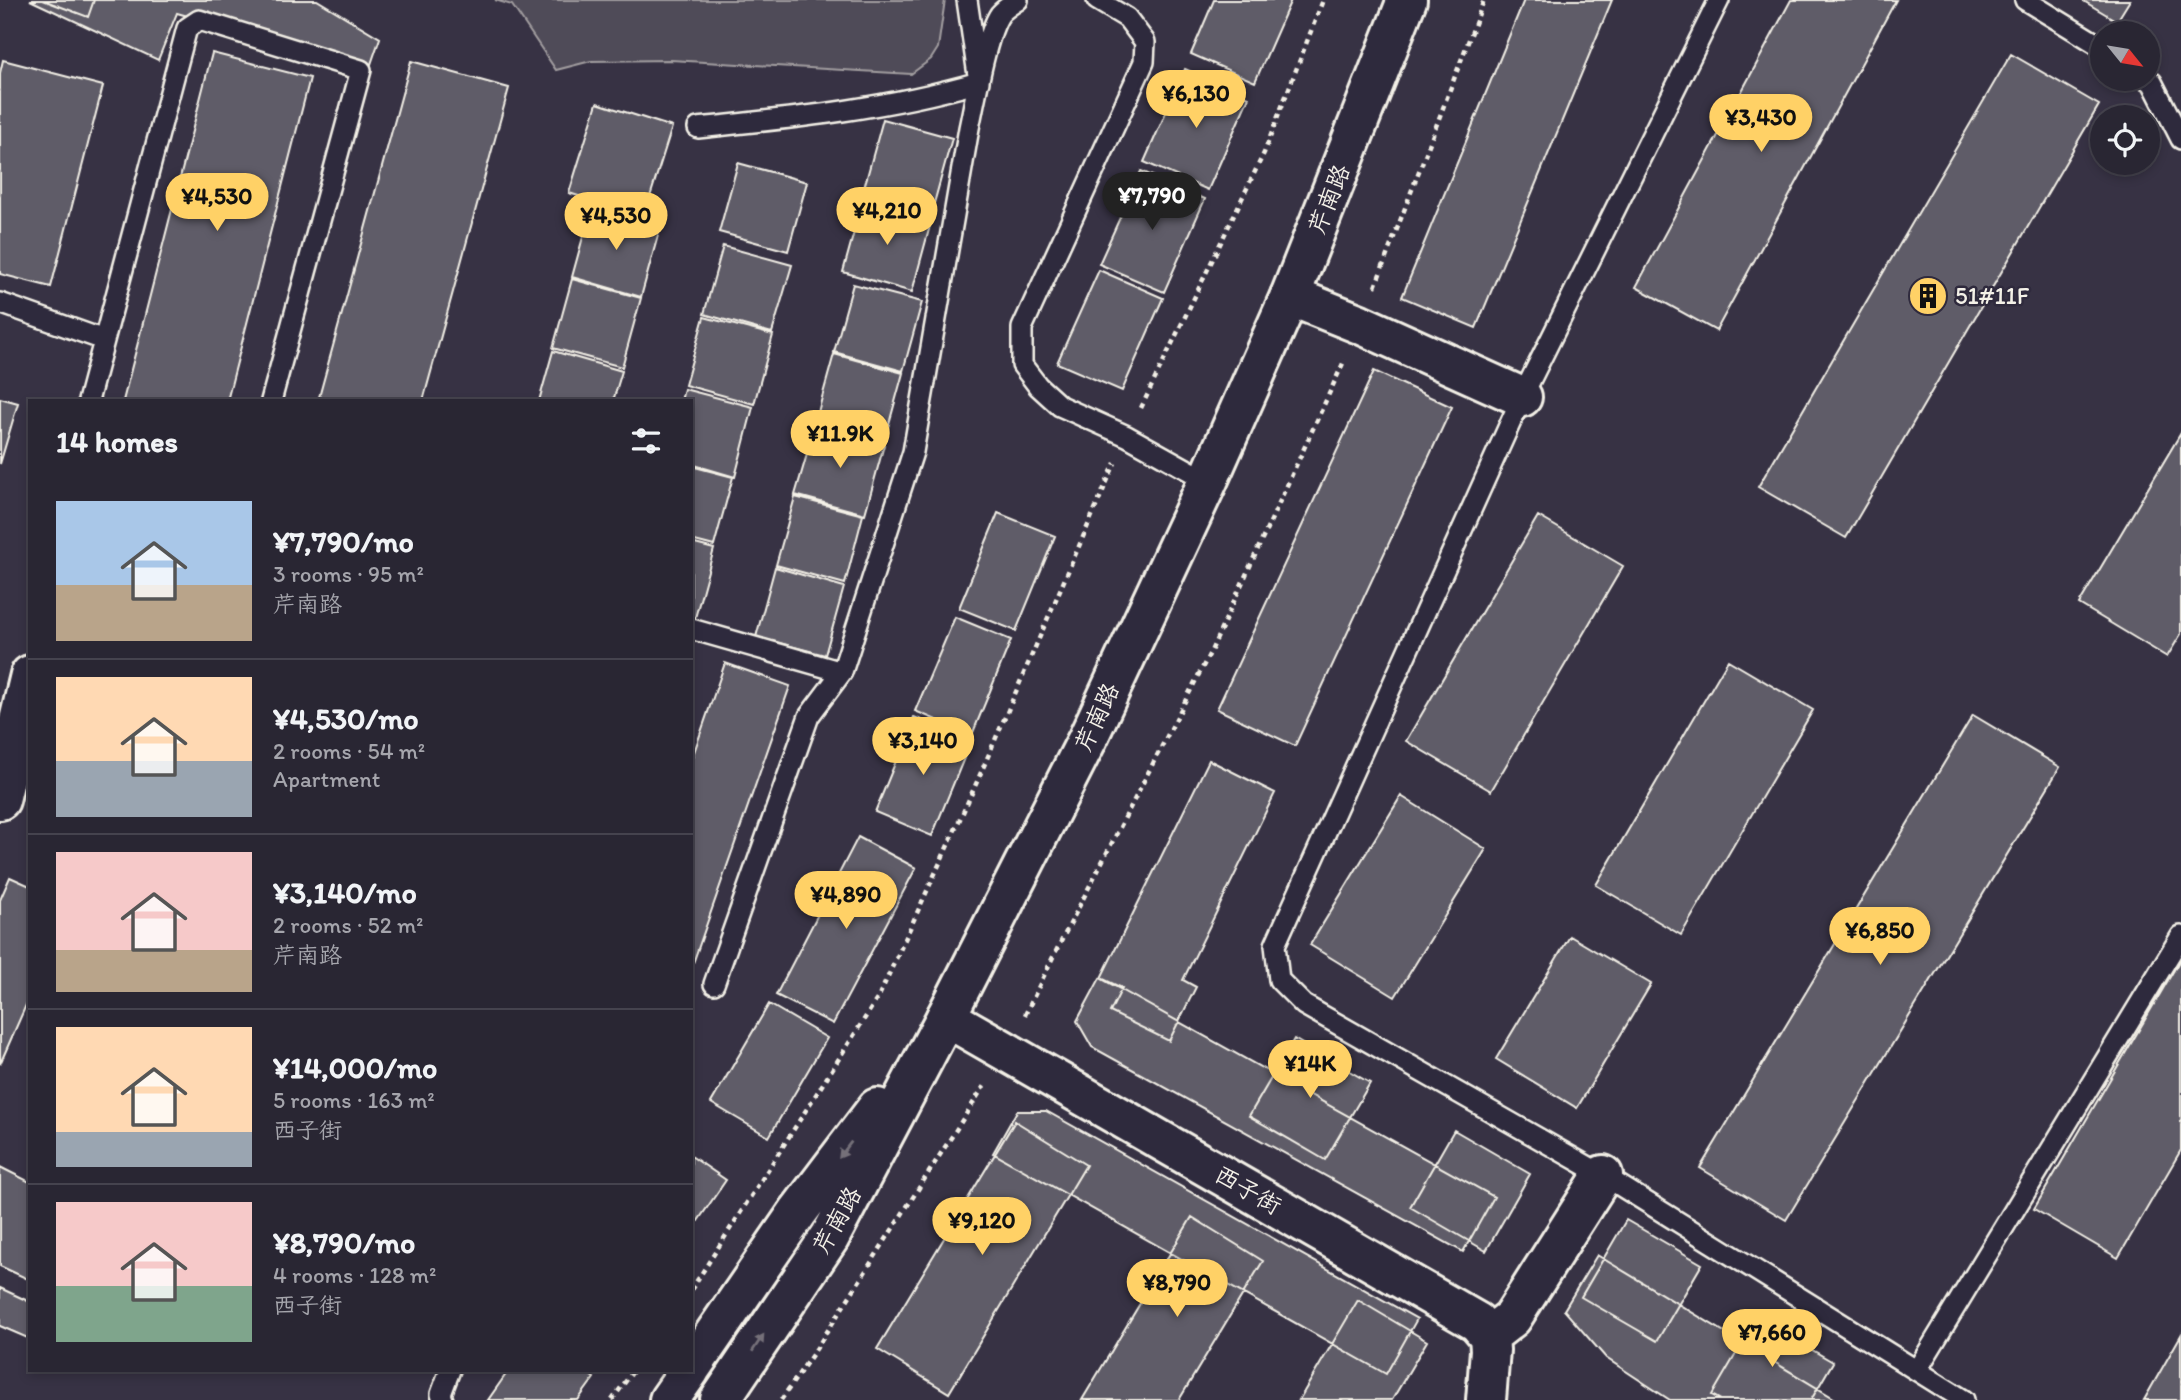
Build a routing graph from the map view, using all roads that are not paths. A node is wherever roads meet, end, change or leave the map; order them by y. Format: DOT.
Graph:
graph roads {
  1 [pos="967,0"];
  2 [pos="1018,0"];
  3 [pos="1097,0"];
  4 [pos="1407,0"];
  5 [pos="1719,0"];
  6 [pos="2025,0"];
  7 [pos="2090,40"];
  8 [pos="979,82"];
  9 [pos="2157,91"];
  10 [pos="698,128"];
  11 [pos="2181,139"];
  12 [pos="1290,296"];
  13 [pos="0,303"];
  14 [pos="104,341"];
  15 [pos="1522,397"];
  16 [pos="89,399"];
  17 [pos="272,399"];
  18 [pos="1208,481"];
  19 [pos="693,630"];
  20 [pos="842,672"];
  21 [pos="28,683"];
  22 [pos="0,800"];
  23 [pos="2181,936"];
  24 [pos="714,984"];
  25 [pos="946,1017"];
  26 [pos="1603,1175"];
  27 [pos="1489,1336"];
  28 [pos="693,1365"];
  29 [pos="1917,1370"];
  30 [pos="449,1372"];
  31 [pos="688,1372"];
  32 [pos="443,1400"];
  33 [pos="669,1400"];
  34 [pos="720,1400"];
  35 [pos="1486,1400"];
  36 [pos="1964,1400"];
  1 -- 8 [label="lane"];
  2 -- 8 [label="lane"];
  3 -- 18 [label="lane"];
  4 -- 12 [label="main road, 芹南路"];
  5 -- 15 [label="lane"];
  6 -- 7 [label="lane"];
  8 -- 10 [label="lane"];
  8 -- 20 [label="lane"];
  9 -- 11 [label="lane"];
  12 -- 15 [label="main road"];
  12 -- 18 [label="main road, 芹南路"];
  13 -- 14 [label="lane"];
  14 -- 16 [label="lane"];
  14 -- 17 [label="lane"];
  15 -- 26 [label="lane"];
  18 -- 25 [label="main road, 芹南路"];
  19 -- 20 [label="lane"];
  20 -- 24 [label="lane"];
  21 -- 22 [label="main road"];
  23 -- 29 [label="lane"];
  25 -- 27 [label="main road, 西子街"];
  25 -- 28 [label="main road, one-way"];
  34 -- 25 [label="main road, 芹南路, one-way"];
  26 -- 27 [label="main road"];
  26 -- 29 [label="lane"];
  27 -- 35 [label="main road"];
  29 -- 36 [label="lane"];
  30 -- 32 [label="lane"];
  31 -- 33 [label="main road"];
}
